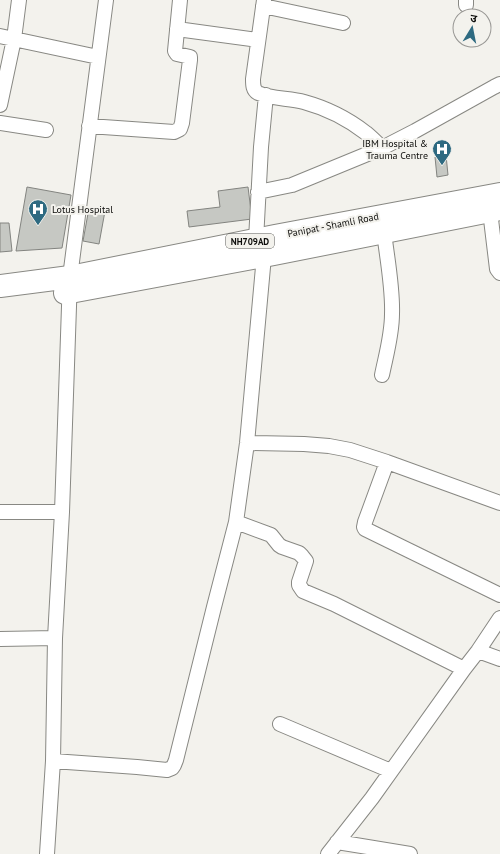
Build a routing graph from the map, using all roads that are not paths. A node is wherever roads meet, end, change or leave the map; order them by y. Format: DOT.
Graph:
graph roads {
  1 [pos="18,0"];
  2 [pos="106,0"];
  3 [pos="180,0"];
  4 [pos="264,3"];
  5 [pos="343,23"];
  6 [pos="177,29"];
  7 [pos="0,36"];
  8 [pos="14,39"];
  9 [pos="258,40"];
  10 [pos="98,57"];
  11 [pos="500,84"];
  12 [pos="266,95"];
  13 [pos="0,105"];
  14 [pos="0,123"];
  15 [pos="89,126"];
  16 [pos="46,130"];
  17 [pos="382,148"];
  18 [pos="258,192"];
  19 [pos="497,205"];
  20 [pos="384,232"];
  21 [pos="260,248"];
  22 [pos="500,274"];
  23 [pos="69,285"];
  24 [pos="0,286"];
  25 [pos="0,301"];
  26 [pos="382,375"];
  27 [pos="247,443"];
  28 [pos="386,462"];
  29 [pos="500,503"];
  30 [pos="0,512"];
  31 [pos="62,512"];
  32 [pos="236,522"];
  33 [pos="500,595"];
  34 [pos="500,618"];
  35 [pos="55,638"];
  36 [pos="0,639"];
  37 [pos="478,651"];
  38 [pos="500,659"];
  39 [pos="464,669"];
  40 [pos="280,724"];
  41 [pos="53,761"];
  42 [pos="391,771"];
  43 [pos="337,842"];
  44 [pos="47,854"];
  45 [pos="328,854"];
  46 [pos="410,854"];
  1 -- 8 [label="street"];
  2 -- 10 [label="street"];
  3 -- 6 [label="street"];
  4 -- 5 [label="street"];
  4 -- 9 [label="street"];
  6 -- 9 [label="street"];
  6 -- 15 [label="street"];
  7 -- 8 [label="street"];
  8 -- 10 [label="street"];
  8 -- 13 [label="street"];
  9 -- 12 [label="street"];
  10 -- 15 [label="street"];
  11 -- 17 [label="street"];
  12 -- 17 [label="street"];
  12 -- 18 [label="street"];
  14 -- 16 [label="street"];
  15 -- 23 [label="street"];
  17 -- 18 [label="street"];
  18 -- 21 [label="street"];
  19 -- 20 [label="highway, Panipat - Shamli Road / NH709AD"];
  19 -- 21 [label="highway, Panipat - Shamli Road / NH709AD"];
  19 -- 22 [label="street"];
  20 -- 21 [label="highway, Panipat - Shamli Road / NH709AD"];
  20 -- 26 [label="street"];
  21 -- 23 [label="highway, Panipat - Shamli Road / NH709AD"];
  21 -- 27 [label="street"];
  23 -- 24 [label="highway, Panipat - Shamli Road / NH709AD"];
  23 -- 25 [label="highway, Panipat - Shamli Road / NH709AD"];
  23 -- 31 [label="street"];
  27 -- 28 [label="street"];
  27 -- 32 [label="street"];
  28 -- 29 [label="street"];
  28 -- 33 [label="street"];
  30 -- 31 [label="street"];
  31 -- 35 [label="street"];
  32 -- 39 [label="street"];
  32 -- 41 [label="street"];
  34 -- 37 [label="street"];
  35 -- 36 [label="street"];
  35 -- 41 [label="street"];
  37 -- 38 [label="street"];
  37 -- 39 [label="street"];
  39 -- 42 [label="street"];
  40 -- 42 [label="street"];
  41 -- 44 [label="street"];
  42 -- 43 [label="street"];
  43 -- 45 [label="street"];
  43 -- 46 [label="street"];
}
